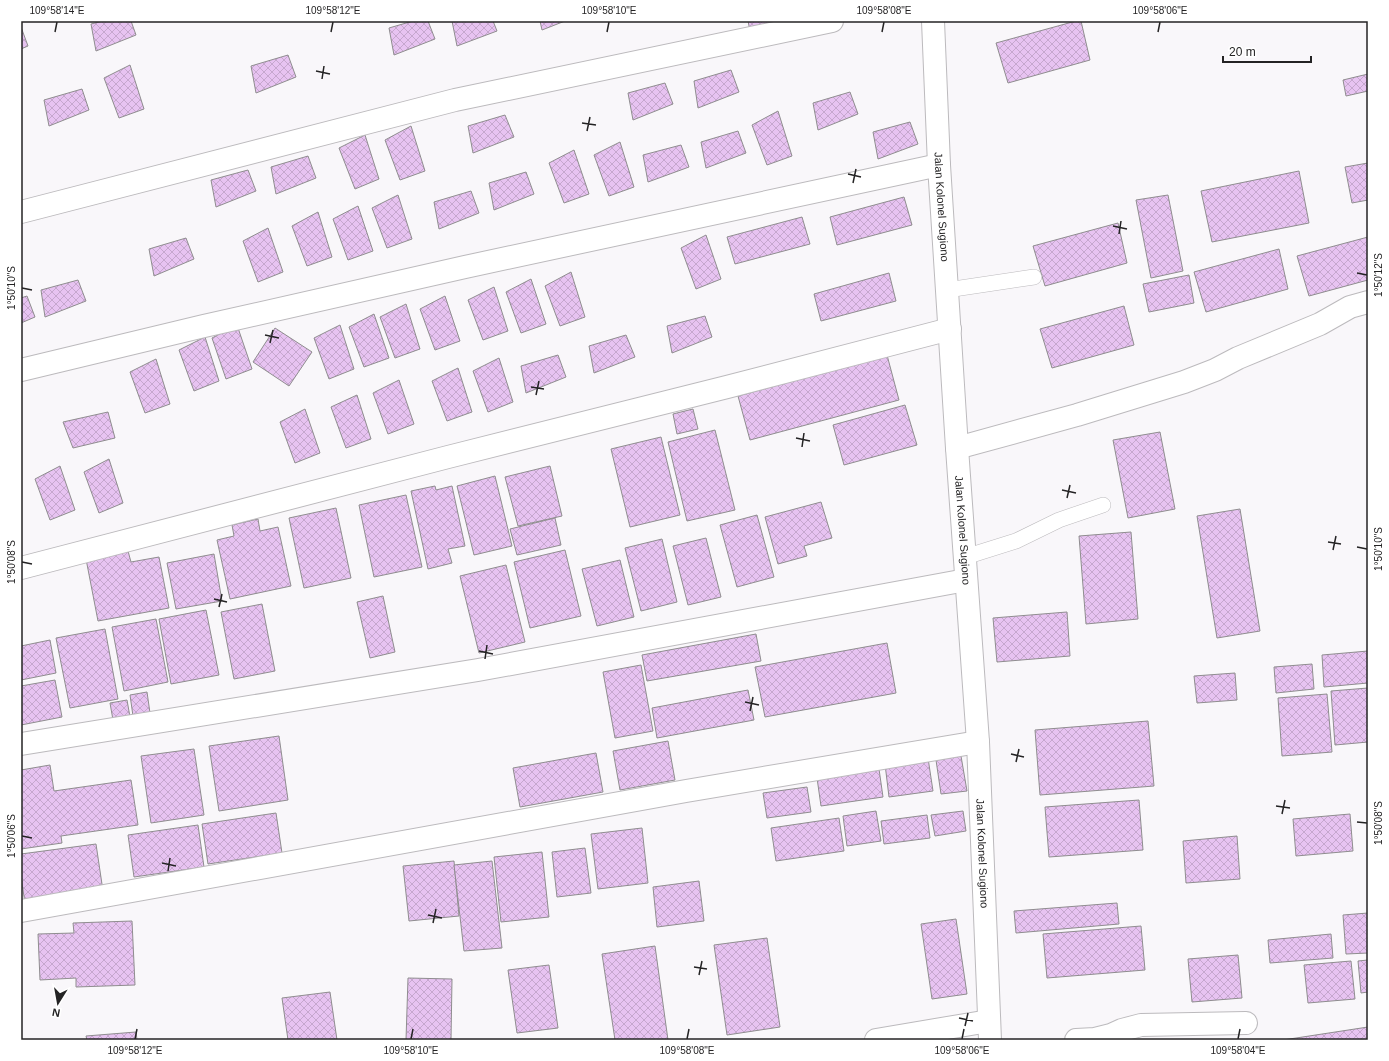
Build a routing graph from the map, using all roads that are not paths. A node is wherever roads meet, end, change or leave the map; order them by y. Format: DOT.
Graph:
graph roads {
  1 [pos="832,21"];
  2 [pos="933,21"];
  3 [pos="939,165"];
  4 [pos="21,212"];
  5 [pos="1034,278"];
  6 [pos="947,290"];
  7 [pos="1368,302"];
  8 [pos="950,329"];
  9 [pos="21,370"];
  10 [pos="957,448"];
  11 [pos="1103,505"];
  12 [pos="965,557"];
  13 [pos="21,568"];
  14 [pos="966,580"];
  15 [pos="978,742"];
  16 [pos="21,744"];
  17 [pos="21,911"];
  18 [pos="1246,1022"];
  19 [pos="990,1031"];
  20 [pos="876,1040"];
  21 [pos="1076,1040"];
  1 -- 4 [label="street"];
  2 -- 3 [label="street, Jalan Kolonel Sugiono"];
  3 -- 6 [label="street, Jalan Kolonel Sugiono"];
  3 -- 9 [label="street"];
  5 -- 6 [label="lane"];
  6 -- 8 [label="street, Jalan Kolonel Sugiono"];
  7 -- 10 [label="street"];
  8 -- 10 [label="street, Jalan Kolonel Sugiono"];
  8 -- 13 [label="street"];
  10 -- 12 [label="street, Jalan Kolonel Sugiono"];
  11 -- 12 [label="lane"];
  12 -- 14 [label="street, Jalan Kolonel Sugiono"];
  14 -- 15 [label="street, Jalan Kolonel Sugiono"];
  14 -- 16 [label="street"];
  15 -- 17 [label="street"];
  15 -- 19 [label="street, Jalan Kolonel Sugiono"];
  18 -- 21 [label="street"];
  19 -- 20 [label="street"];
}
